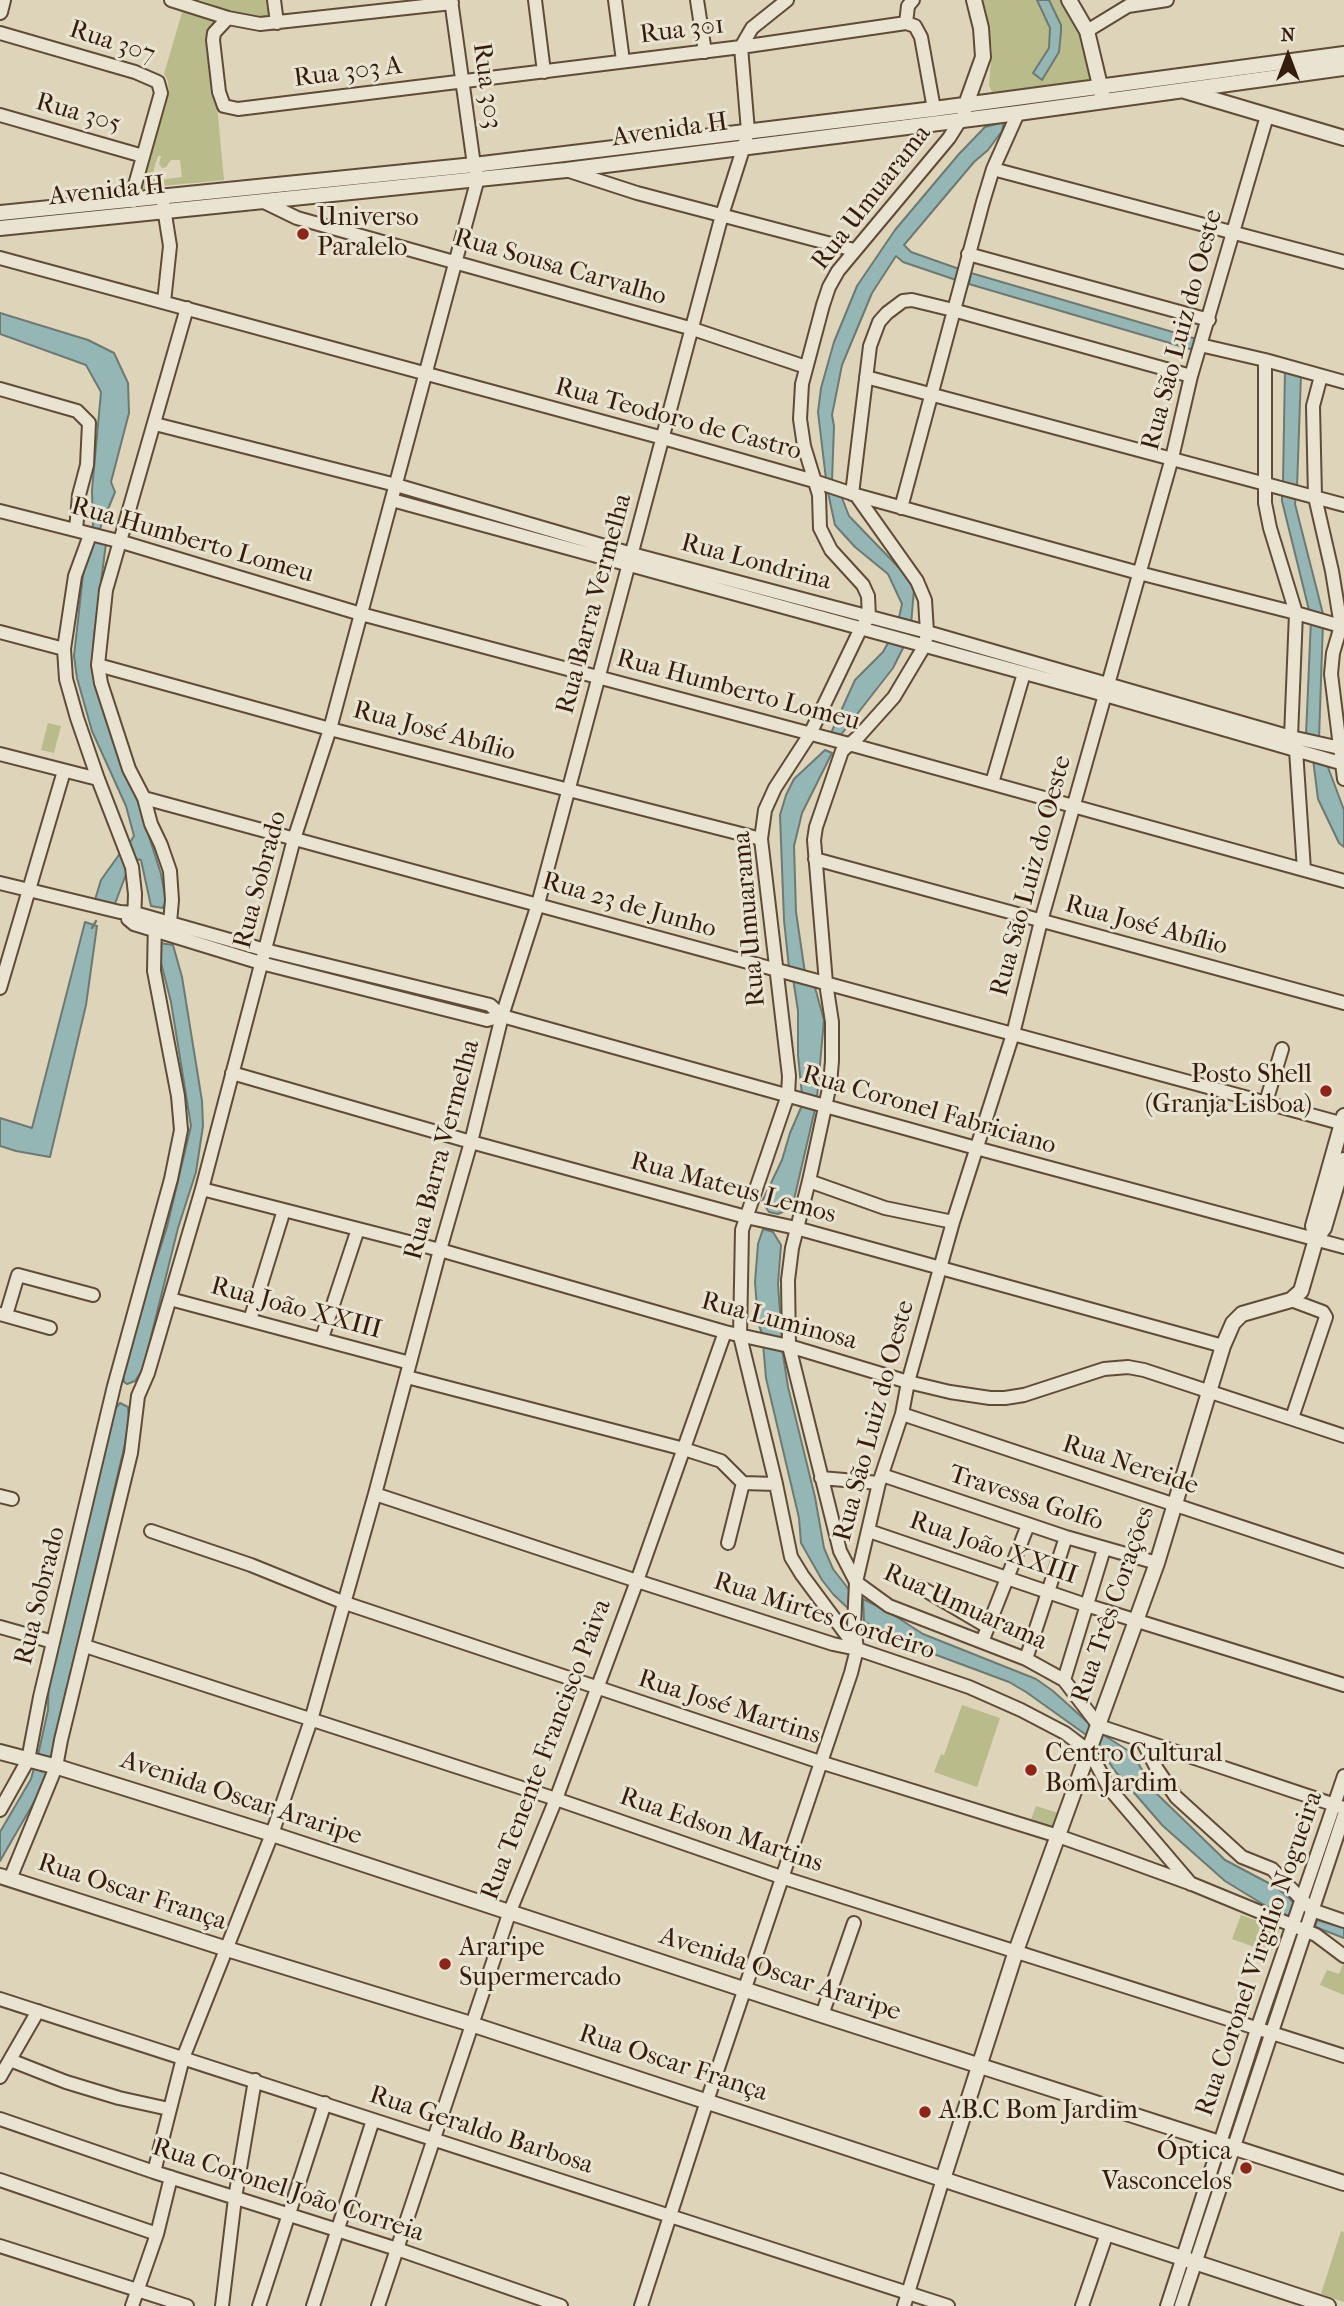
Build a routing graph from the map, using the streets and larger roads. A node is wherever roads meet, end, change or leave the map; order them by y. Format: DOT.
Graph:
graph roads {
  1 [pos="3,0"];
  2 [pos="171,0"];
  3 [pos="274,0"];
  4 [pos="535,0"];
  5 [pos="615,0"];
  6 [pos="697,0"];
  7 [pos="787,0"];
  8 [pos="913,0"];
  9 [pos="974,0"];
  10 [pos="1069,0"];
  11 [pos="1167,0"];
  12 [pos="452,1"];
  13 [pos="187,2"];
  14 [pos="1131,3"];
  15 [pos="0,12"];
  16 [pos="228,18"];
  17 [pos="277,23"];
  18 [pos="906,23"];
  19 [pos="1087,31"];
  20 [pos="0,33"];
  21 [pos="741,47"];
  22 [pos="705,52"];
  23 [pos="1344,54"];
  24 [pos="623,61"];
  25 [pos="1344,68"];
  26 [pos="544,72"];
  27 [pos="463,82"];
  28 [pos="1101,85"];
  29 [pos="1180,90"];
  30 [pos="1103,101"];
  31 [pos="966,105"];
  32 [pos="934,109"];
  33 [pos="1018,113"];
  34 [pos="0,115"];
  35 [pos="1267,116"];
  36 [pos="961,119"];
  37 [pos="748,131"];
  38 [pos="1344,138"];
  39 [pos="744,146"];
  40 [pos="595,150"];
  41 [pos="143,156"];
  42 [pos="597,166"];
  43 [pos="993,169"];
  44 [pos="566,170"];
  45 [pos="476,172"];
  46 [pos="242,196"];
  47 [pos="133,201"];
  48 [pos="262,201"];
  49 [pos="163,204"];
  50 [pos="0,213"];
  51 [pos="68,214"];
  52 [pos="722,215"];
  53 [pos="0,228"];
  54 [pos="1233,234"];
  55 [pos="854,250"];
  56 [pos="968,254"];
  57 [pos="0,258"];
  58 [pos="455,261"];
  59 [pos="1344,262"];
  60 [pos="164,302"];
  61 [pos="187,308"];
  62 [pos="953,310"];
  63 [pos="1209,320"];
  64 [pos="692,329"];
  65 [pos="1200,345"];
  66 [pos="1265,360"];
  67 [pos="806,368"];
  68 [pos="425,375"];
  69 [pos="1191,376"];
  70 [pos="1321,376"];
  71 [pos="866,377"];
  72 [pos="1344,383"];
  73 [pos="0,389"];
  74 [pos="932,394"];
  75 [pos="155,424"];
  76 [pos="663,438"];
  77 [pos="1172,458"];
  78 [pos="814,481"];
  79 [pos="1264,484"];
  80 [pos="396,485"];
  81 [pos="854,494"];
  82 [pos="1315,497"];
  83 [pos="392,500"];
  84 [pos="1344,505"];
  85 [pos="901,508"];
  86 [pos="0,511"];
  87 [pos="76,530"];
  88 [pos="90,534"];
  89 [pos="122,542"];
  90 [pos="631,560"];
  91 [pos="1139,573"];
  92 [pos="1296,613"];
  93 [pos="361,614"];
  94 [pos="865,622"];
  95 [pos="1342,627"];
  96 [pos="0,632"];
  97 [pos="927,632"];
  98 [pos="925,645"];
  99 [pos="64,649"];
  100 [pos="98,665"];
  101 [pos="1024,673"];
  102 [pos="599,678"];
  103 [pos="1107,689"];
  104 [pos="330,729"];
  105 [pos="810,734"];
  106 [pos="1291,737"];
  107 [pos="849,744"];
  108 [pos="1343,749"];
  109 [pos="1296,750"];
  110 [pos="0,754"];
  111 [pos="1343,764"];
  112 [pos="64,771"];
  113 [pos="97,779"];
  114 [pos="1344,779"];
  115 [pos="992,783"];
  116 [pos="568,791"];
  117 [pos="144,798"];
  118 [pos="1073,806"];
  119 [pos="294,839"];
  120 [pos="761,839"];
  121 [pos="815,859"];
  122 [pos="1304,870"];
  123 [pos="1344,881"];
  124 [pos="0,883"];
  125 [pos="28,890"];
  126 [pos="538,904"];
  127 [pos="135,918"];
  128 [pos="1041,921"];
  129 [pos="155,925"];
  130 [pos="169,929"];
  131 [pos="264,950"];
  132 [pos="261,963"];
  133 [pos="776,971"];
  134 [pos="826,983"];
  135 [pos="0,988"];
  136 [pos="1344,1003"];
  137 [pos="502,1016"];
  138 [pos="1013,1034"];
  139 [pos="1282,1049"];
  140 [pos="232,1073"];
  141 [pos="788,1095"];
  142 [pos="1266,1102"];
  143 [pos="825,1106"];
  144 [pos="1343,1121"];
  145 [pos="471,1142"];
  146 [pos="976,1149"];
  147 [pos="1344,1160"];
  148 [pos="809,1181"];
  149 [pos="202,1189"];
  150 [pos="284,1210"];
  151 [pos="746,1217"];
  152 [pos="953,1222"];
  153 [pos="796,1228"];
  154 [pos="358,1229"];
  155 [pos="1316,1239"];
  156 [pos="1344,1247"];
  157 [pos="440,1250"];
  158 [pos="940,1268"];
  159 [pos="93,1295"];
  160 [pos="170,1299"];
  161 [pos="1291,1300"];
  162 [pos="3,1314"];
  163 [pos="250,1320"];
  164 [pos="50,1328"];
  165 [pos="725,1332"];
  166 [pos="740,1336"];
  167 [pos="322,1338"];
  168 [pos="789,1346"];
  169 [pos="1223,1346"];
  170 [pos="410,1363"];
  171 [pos="407,1377"];
  172 [pos="908,1382"];
  173 [pos="114,1386"];
  174 [pos="1210,1392"];
  175 [pos="138,1396"];
  176 [pos="902,1414"];
  177 [pos="1292,1418"];
  178 [pos="1344,1436"];
  179 [pos="684,1449"];
  180 [pos="821,1478"];
  181 [pos="881,1479"];
  182 [pos="743,1483"];
  183 [pos="776,1484"];
  184 [pos="375,1494"];
  185 [pos="1175,1504"];
  186 [pos="1028,1525"];
  187 [pos="151,1531"];
  188 [pos="869,1531"];
  189 [pos="1066,1537"];
  190 [pos="728,1543"];
  191 [pos="1104,1549"];
  192 [pos="1344,1561"];
  193 [pos="1157,1563"];
  194 [pos="1008,1578"];
  195 [pos="637,1581"];
  196 [pos="856,1582"];
  197 [pos="920,1587"];
  198 [pos="1048,1592"];
  199 [pos="345,1603"];
  200 [pos="1086,1605"];
  201 [pos="1137,1621"];
  202 [pos="0,1627"];
  203 [pos="988,1627"];
  204 [pos="53,1642"];
  205 [pos="982,1642"];
  206 [pos="85,1646"];
  207 [pos="857,1649"];
  208 [pos="1026,1660"];
  209 [pos="1063,1680"];
  210 [pos="1344,1685"];
  211 [pos="597,1688"];
  212 [pos="311,1720"];
  213 [pos="1099,1726"];
  214 [pos="1143,1742"];
  215 [pos="0,1752"];
  216 [pos="1090,1752"];
  217 [pos="28,1760"];
  218 [pos="820,1762"];
  219 [pos="56,1766"];
  220 [pos="1344,1776"];
  221 [pos="556,1799"];
  222 [pos="1341,1809"];
  223 [pos="0,1810"];
  224 [pos="272,1834"];
  225 [pos="1058,1836"];
  226 [pos="781,1877"];
  227 [pos="5,1878"];
  228 [pos="1192,1884"];
  229 [pos="1303,1899"];
  230 [pos="1312,1910"];
  231 [pos="510,1911"];
  232 [pos="1344,1921"];
  233 [pos="854,1923"];
  234 [pos="1293,1927"];
  235 [pos="1306,1932"];
  236 [pos="227,1949"];
  237 [pos="1016,1951"];
  238 [pos="1344,1955"];
  239 [pos="745,1989"];
  240 [pos="0,1999"];
  241 [pos="38,2011"];
  242 [pos="822,2015"];
  243 [pos="471,2024"];
  244 [pos="1257,2029"];
  245 [pos="1271,2033"];
  246 [pos="1344,2056"];
  247 [pos="183,2058"];
  248 [pos="10,2060"];
  249 [pos="979,2065"];
  250 [pos="0,2077"];
  251 [pos="255,2080"];
  252 [pos="706,2101"];
  253 [pos="325,2103"];
  254 [pos="169,2109"];
  255 [pos="0,2119"];
  256 [pos="373,2120"];
  257 [pos="432,2139"];
  258 [pos="1226,2146"];
  259 [pos="154,2172"];
  260 [pos="172,2177"];
  261 [pos="943,2179"];
  262 [pos="0,2180"];
  263 [pos="1344,2183"];
  264 [pos="235,2198"];
  265 [pos="289,2213"];
  266 [pos="669,2216"];
  267 [pos="338,2229"];
  268 [pos="1107,2233"];
  269 [pos="157,2234"];
  270 [pos="0,2246"];
  271 [pos="397,2249"];
  272 [pos="1189,2260"];
  273 [pos="137,2290"];
  274 [pos="907,2300"];
  275 [pos="132,2306"];
  276 [pos="187,2306"];
  277 [pos="222,2306"];
  278 [pos="260,2306"];
  279 [pos="313,2306"];
  280 [pos="378,2306"];
  281 [pos="561,2306"];
  282 [pos="640,2306"];
  283 [pos="948,2306"];
  284 [pos="1082,2306"];
  285 [pos="1167,2306"];
  286 [pos="1181,2306"];
  287 [pos="1328,2306"];
  1 -- 15 [label="street"];
  2 -- 13 [label="street"];
  3 -- 17 [label="street"];
  4 -- 26 [label="street"];
  5 -- 24 [label="street"];
  6 -- 22 [label="street"];
  7 -- 21 [label="street"];
  8 -- 18 [label="street"];
  9 -- 31 [label="street"];
  10 -- 19 [label="street"];
  11 -- 14 [label="street"];
  12 -- 17 [label="street"];
  12 -- 27 [label="street, Rua 303"];
  13 -- 16 [label="street"];
  14 -- 19 [label="street"];
  16 -- 17 [label="street"];
  16 -- 27 [label="street, Rua 303 A"];
  18 -- 21 [label="street, Rua 301"];
  18 -- 32 [label="street"];
  19 -- 28 [label="street"];
  20 -- 41 [label="street, Rua 307"];
  21 -- 22 [label="street, Rua 301"];
  21 -- 37 [label="street, Rua Barra Vermelha"];
  22 -- 24 [label="street, Rua 301"];
  23 -- 28 [label="street, Avenida H"];
  24 -- 26 [label="street, Rua 301"];
  25 -- 29 [label="street, Avenida H"];
  26 -- 27 [label="street, Rua 301"];
  27 -- 45 [label="street, Rua 303"];
  28 -- 30 [label="street"];
  28 -- 31 [label="street, Avenida H"];
  29 -- 30 [label="street, Avenida H"];
  29 -- 35 [label="street"];
  30 -- 33 [label="street, Avenida H"];
  31 -- 32 [label="street, Avenida H"];
  31 -- 36 [label="street"];
  32 -- 37 [label="street, Avenida H"];
  33 -- 36 [label="street, Avenida H"];
  33 -- 43 [label="street"];
  34 -- 41 [label="street, Rua 305"];
  35 -- 38 [label="street"];
  35 -- 54 [label="street, Rua São Luiz do Oeste"];
  36 -- 39 [label="street, Avenida H"];
  36 -- 55 [label="street, Rua Umuarama"];
  37 -- 39 [label="street, Rua Barra Vermelha"];
  37 -- 40 [label="street, Avenida H"];
  39 -- 42 [label="street, Avenida H"];
  39 -- 52 [label="street, Rua Barra Vermelha"];
  40 -- 42 [label="street"];
  40 -- 45 [label="street, Avenida H"];
  41 -- 47 [label="street"];
  42 -- 44 [label="street, Avenida H"];
  43 -- 54 [label="street"];
  43 -- 56 [label="street"];
  44 -- 45 [label="street, Avenida H"];
  44 -- 52 [label="street"];
  45 -- 46 [label="street, Avenida H"];
  45 -- 48 [label="street, Avenida H"];
  45 -- 58 [label="street, Rua Sobrado"];
  46 -- 48 [label="street, Avenida H"];
  46 -- 49 [label="street, Avenida H"];
  47 -- 49 [label="street, Avenida H"];
  47 -- 51 [label="street, Avenida H"];
  48 -- 58 [label="street, Rua Sousa Carvalho"];
  49 -- 51 [label="street, Avenida H"];
  49 -- 60 [label="street"];
  50 -- 51 [label="street, Avenida H"];
  51 -- 53 [label="street, Avenida H"];
  52 -- 55 [label="street"];
  52 -- 64 [label="street, Rua Barra Vermelha"];
  54 -- 59 [label="street"];
  54 -- 63 [label="street, Rua São Luiz do Oeste"];
  55 -- 67 [label="street, Rua Umuarama"];
  56 -- 62 [label="street"];
  56 -- 63 [label="street"];
  57 -- 60 [label="street, Rua Teodoro de Castro"];
  58 -- 64 [label="street, Rua Sousa Carvalho"];
  58 -- 68 [label="street, Rua Sobrado"];
  60 -- 61 [label="street, Rua Teodoro de Castro"];
  61 -- 68 [label="street, Rua Teodoro de Castro"];
  61 -- 75 [label="street"];
  62 -- 69 [label="street"];
  62 -- 71 [label="street"];
  62 -- 74 [label="street"];
  63 -- 65 [label="street, Rua São Luiz do Oeste"];
  64 -- 67 [label="street, Rua Sousa Carvalho"];
  64 -- 76 [label="street, Rua Barra Vermelha"];
  65 -- 66 [label="street"];
  65 -- 69 [label="street, Rua São Luiz do Oeste"];
  66 -- 70 [label="street"];
  66 -- 79 [label="street"];
  67 -- 78 [label="street, Rua Umuarama"];
  68 -- 76 [label="street, Rua Teodoro de Castro"];
  68 -- 80 [label="street, Rua Sobrado"];
  69 -- 77 [label="street, Rua São Luiz do Oeste"];
  70 -- 72 [label="street"];
  70 -- 82 [label="street"];
  71 -- 74 [label="street"];
  71 -- 81 [label="street"];
  73 -- 87 [label="street"];
  74 -- 77 [label="street"];
  74 -- 85 [label="street"];
  75 -- 80 [label="street, Rua Londrina"];
  75 -- 89 [label="street"];
  76 -- 78 [label="street, Rua Teodoro de Castro"];
  76 -- 90 [label="street, Rua Barra Vermelha"];
  77 -- 79 [label="street"];
  77 -- 91 [label="street, Rua São Luiz do Oeste"];
  78 -- 81 [label="street, Rua Teodoro de Castro"];
  78 -- 94 [label="street, Rua Umuarama"];
  79 -- 82 [label="street"];
  79 -- 92 [label="street"];
  80 -- 83 [label="street, Rua Sobrado"];
  80 -- 90 [label="street, Rua Londrina"];
  81 -- 85 [label="street, Rua Teodoro de Castro"];
  81 -- 97 [label="street, Rua Umuarama"];
  82 -- 84 [label="street"];
  82 -- 95 [label="street"];
  83 -- 90 [label="street, Rua Londrina"];
  83 -- 93 [label="street, Rua Sobrado"];
  85 -- 91 [label="street, Rua Teodoro de Castro"];
  86 -- 87 [label="street, Rua Humberto Lomeu"];
  87 -- 88 [label="street, Rua Humberto Lomeu"];
  88 -- 89 [label="street, Rua Humberto Lomeu"];
  88 -- 99 [label="street"];
  89 -- 93 [label="street, Rua Humberto Lomeu"];
  89 -- 100 [label="street"];
  90 -- 94 [label="street, Rua Londrina"];
  90 -- 102 [label="street, Rua Barra Vermelha"];
  91 -- 92 [label="street, Rua Teodoro de Castro"];
  91 -- 103 [label="street, Rua São Luiz do Oeste"];
  92 -- 95 [label="street, Rua Teodoro de Castro"];
  92 -- 106 [label="street"];
  93 -- 102 [label="street, Rua Humberto Lomeu"];
  93 -- 104 [label="street, Rua Sobrado"];
  94 -- 97 [label="street, Rua Londrina"];
  94 -- 98 [label="street, Rua Londrina"];
  94 -- 105 [label="street, Rua Umuarama"];
  95 -- 108 [label="street"];
  96 -- 99 [label="street"];
  97 -- 98 [label="street, Rua Umuarama"];
  97 -- 103 [label="street, Rua Londrina"];
  98 -- 101 [label="street, Rua Londrina"];
  98 -- 107 [label="street, Rua Umuarama"];
  99 -- 113 [label="street"];
  100 -- 104 [label="street, Rua José Abílio"];
  100 -- 117 [label="street"];
  101 -- 103 [label="street, Rua Londrina"];
  101 -- 115 [label="street"];
  102 -- 105 [label="street, Rua Humberto Lomeu"];
  102 -- 116 [label="street, Rua Barra Vermelha"];
  103 -- 106 [label="street, Rua Londrina"];
  103 -- 109 [label="street, Rua Londrina"];
  103 -- 118 [label="street, Rua São Luiz do Oeste"];
  104 -- 116 [label="street, Rua José Abílio"];
  104 -- 119 [label="street, Rua Sobrado"];
  105 -- 107 [label="street, Rua Humberto Lomeu"];
  105 -- 120 [label="street, Rua Umuarama"];
  106 -- 108 [label="street, Rua Londrina"];
  106 -- 109 [label="street"];
  107 -- 115 [label="street, Rua Humberto Lomeu"];
  107 -- 121 [label="street, Rua Umuarama"];
  108 -- 111 [label="street"];
  109 -- 111 [label="street, Rua Londrina"];
  109 -- 122 [label="street"];
  110 -- 112 [label="street"];
  111 -- 114 [label="street"];
  112 -- 113 [label="street"];
  112 -- 125 [label="street"];
  113 -- 127 [label="street"];
  115 -- 118 [label="street, Rua Humberto Lomeu"];
  116 -- 120 [label="street, Rua José Abílio"];
  116 -- 126 [label="street, Rua Barra Vermelha"];
  117 -- 119 [label="street, Rua 23 de Junho"];
  117 -- 130 [label="street"];
  118 -- 122 [label="street, Rua Humberto Lomeu"];
  118 -- 128 [label="street, Rua São Luiz do Oeste"];
  119 -- 126 [label="street, Rua 23 de Junho"];
  119 -- 131 [label="street, Rua Sobrado"];
  120 -- 133 [label="street, Rua Umuarama"];
  121 -- 128 [label="street, Rua José Abílio"];
  121 -- 134 [label="street, Rua Umuarama"];
  122 -- 123 [label="street, Rua Humberto Lomeu"];
  124 -- 125 [label="street, Rua Coronel Fabriciano"];
  125 -- 127 [label="street, Rua Coronel Fabriciano"];
  125 -- 135 [label="street"];
  126 -- 133 [label="street, Rua 23 de Junho"];
  126 -- 137 [label="street, Rua Barra Vermelha"];
  127 -- 129 [label="street, Rua Coronel Fabriciano"];
  128 -- 136 [label="street, Rua José Abílio"];
  128 -- 138 [label="street, Rua São Luiz do Oeste"];
  129 -- 130 [label="street, Rua Coronel Fabriciano"];
  129 -- 173 [label="street, Rua Sobrado"];
  130 -- 131 [label="street, Rua Coronel Fabriciano"];
  130 -- 132 [label="street, Rua Coronel Fabriciano"];
  131 -- 132 [label="street, Rua Sobrado"];
  131 -- 137 [label="street, Rua Coronel Fabriciano"];
  132 -- 137 [label="street, Rua Coronel Fabriciano"];
  132 -- 140 [label="street, Rua Sobrado"];
  133 -- 134 [label="street, Rua 23 de Junho"];
  133 -- 141 [label="street, Rua Umuarama"];
  134 -- 138 [label="street, Rua 23 de Junho"];
  134 -- 143 [label="street, Rua Umuarama"];
  137 -- 141 [label="street, Rua Coronel Fabriciano"];
  137 -- 145 [label="street, Rua Barra Vermelha"];
  138 -- 142 [label="street, Rua 23 de Junho"];
  138 -- 146 [label="street, Rua São Luiz do Oeste"];
  139 -- 142 [label="street"];
  140 -- 145 [label="street, Rua Mateus Lemos"];
  140 -- 149 [label="street, Rua Sobrado"];
  141 -- 143 [label="street, Rua Coronel Fabriciano"];
  141 -- 151 [label="street, Rua Umuarama"];
  142 -- 144 [label="street, Rua 23 de Junho"];
  143 -- 146 [label="street, Rua Coronel Fabriciano"];
  143 -- 148 [label="street, Rua Umuarama"];
  144 -- 155 [label="street"];
  145 -- 151 [label="street, Rua Mateus Lemos"];
  145 -- 157 [label="street, Rua Barra Vermelha"];
  146 -- 152 [label="street, Rua São Luiz do Oeste"];
  146 -- 155 [label="street, Rua Coronel Fabriciano"];
  147 -- 155 [label="street"];
  148 -- 152 [label="street"];
  148 -- 153 [label="street, Rua Umuarama"];
  149 -- 150 [label="street, Rua Luminosa"];
  149 -- 160 [label="street, Rua Sobrado"];
  150 -- 154 [label="street, Rua Luminosa"];
  150 -- 163 [label="street"];
  151 -- 153 [label="street, Rua Mateus Lemos"];
  151 -- 166 [label="street, Rua Umuarama"];
  152 -- 158 [label="street, Rua São Luiz do Oeste"];
  153 -- 158 [label="street, Rua Mateus Lemos"];
  153 -- 168 [label="street, Rua Umuarama"];
  154 -- 157 [label="street, Rua Luminosa"];
  154 -- 167 [label="street"];
  155 -- 156 [label="street, Rua Coronel Fabriciano"];
  155 -- 161 [label="street"];
  157 -- 165 [label="street, Rua Luminosa"];
  157 -- 170 [label="street, Rua Barra Vermelha"];
  158 -- 169 [label="street, Rua Mateus Lemos"];
  158 -- 172 [label="street, Rua São Luiz do Oeste"];
  159 -- 162 [label="street"];
  160 -- 163 [label="street, Rua João XXIII"];
  160 -- 175 [label="street, Rua Sobrado"];
  161 -- 169 [label="street, Rua Três Corações"];
  161 -- 177 [label="street"];
  162 -- 164 [label="street"];
  163 -- 167 [label="street, Rua João XXIII"];
  165 -- 166 [label="street, Rua Luminosa"];
  165 -- 179 [label="street, Rua Tenente Francisco Paiva"];
  166 -- 168 [label="street, Rua Luminosa"];
  166 -- 183 [label="street, Rua Umuarama"];
  167 -- 170 [label="street, Rua João XXIII"];
  168 -- 172 [label="street, Rua Luminosa"];
  168 -- 180 [label="street, Rua Umuarama"];
  169 -- 174 [label="street, Rua Três Corações"];
  170 -- 171 [label="street, Rua Barra Vermelha"];
  171 -- 179 [label="street"];
  171 -- 184 [label="street, Rua Barra Vermelha"];
  172 -- 174 [label="street, Rua Luminosa"];
  172 -- 176 [label="street, Rua São Luiz do Oeste"];
  173 -- 175 [label="street"];
  173 -- 204 [label="street, Rua Sobrado"];
  174 -- 177 [label="street, Rua Luminosa"];
  174 -- 185 [label="street, Rua Três Corações"];
  175 -- 206 [label="street, Rua Sobrado"];
  176 -- 181 [label="street, Rua São Luiz do Oeste"];
  176 -- 185 [label="street, Rua Nereide"];
  177 -- 178 [label="street, Rua Luminosa"];
  179 -- 182 [label="street"];
  179 -- 195 [label="street, Rua Tenente Francisco Paiva"];
  180 -- 181 [label="street, Travessa Golfo"];
  180 -- 196 [label="street, Rua Umuarama"];
  181 -- 186 [label="street, Travessa Golfo"];
  181 -- 188 [label="street, Rua São Luiz do Oeste"];
  182 -- 183 [label="street"];
  182 -- 190 [label="street"];
  183 -- 207 [label="street, Rua Umuarama"];
  184 -- 195 [label="street, Rua Mirtes Cordeiro"];
  184 -- 199 [label="street, Rua Barra Vermelha"];
  185 -- 192 [label="street, Rua Nereide"];
  185 -- 193 [label="street, Rua Três Corações"];
  186 -- 189 [label="street, Travessa Golfo"];
  186 -- 194 [label="street"];
  187 -- 199 [label="street, Rua José Martins"];
  188 -- 194 [label="street, Rua João XXIII"];
  188 -- 196 [label="street, Rua São Luiz do Oeste"];
  189 -- 191 [label="street, Travessa Golfo"];
  189 -- 198 [label="street"];
  191 -- 193 [label="street, Travessa Golfo"];
  191 -- 200 [label="street"];
  193 -- 201 [label="street, Rua Três Corações"];
  194 -- 198 [label="street, Rua João XXIII"];
  194 -- 203 [label="street"];
  195 -- 207 [label="street, Rua Mirtes Cordeiro"];
  195 -- 211 [label="street, Rua Tenente Francisco Paiva"];
  196 -- 205 [label="street, Rua Umuarama"];
  196 -- 207 [label="street, Rua São Luiz do Oeste"];
  197 -- 203 [label="street"];
  198 -- 200 [label="street, Rua João XXIII"];
  198 -- 208 [label="street"];
  199 -- 211 [label="street, Rua José Martins"];
  199 -- 212 [label="street, Rua Barra Vermelha"];
  200 -- 201 [label="street, Rua João XXIII"];
  200 -- 209 [label="street"];
  201 -- 210 [label="street, Rua João XXIII"];
  201 -- 213 [label="street, Rua Três Corações"];
  202 -- 204 [label="street"];
  203 -- 205 [label="street"];
  204 -- 217 [label="street, Rua Sobrado"];
  205 -- 208 [label="street, Rua Umuarama"];
  206 -- 212 [label="street, Rua Edson Martins"];
  206 -- 219 [label="street, Rua Sobrado"];
  207 -- 216 [label="street, Rua Mirtes Cordeiro"];
  207 -- 218 [label="street"];
  208 -- 209 [label="street, Rua Umuarama"];
  209 -- 213 [label="street, Rua Umuarama"];
  211 -- 218 [label="street, Rua José Martins"];
  211 -- 221 [label="street, Rua Tenente Francisco Paiva"];
  212 -- 221 [label="street, Rua Edson Martins"];
  212 -- 224 [label="street, Rua Barra Vermelha"];
  213 -- 214 [label="street"];
  213 -- 216 [label="street, Rua Três Corações"];
  214 -- 222 [label="street"];
  214 -- 229 [label="street"];
  215 -- 217 [label="street, Avenida Oscar Araripe"];
  216 -- 225 [label="street, Rua Três Corações"];
  216 -- 228 [label="street, Rua Mirtes Cordeiro"];
  217 -- 219 [label="street, Avenida Oscar Araripe"];
  217 -- 223 [label="street, Rua Sobrado"];
  218 -- 225 [label="street, Rua José Martins"];
  218 -- 226 [label="street"];
  219 -- 224 [label="street, Avenida Oscar Araripe"];
  219 -- 227 [label="street, Rua Sobrado"];
  220 -- 222 [label="street, Rua Coronel Virgílio Nogueira"];
  221 -- 226 [label="street, Rua Edson Martins"];
  221 -- 231 [label="street, Rua Tenente Francisco Paiva"];
  222 -- 229 [label="street, Rua Coronel Virgílio Nogueira"];
  222 -- 230 [label="street, Rua Coronel Virgílio Nogueira"];
  224 -- 231 [label="street, Avenida Oscar Araripe"];
  224 -- 236 [label="street, Rua Barra Vermelha"];
  225 -- 228 [label="street, Rua José Martins"];
  225 -- 237 [label="street, Rua Três Corações"];
  226 -- 237 [label="street, Rua Edson Martins"];
  226 -- 239 [label="street"];
  227 -- 236 [label="street, Rua Oscar França"];
  228 -- 234 [label="street, Rua José Martins"];
  229 -- 230 [label="street"];
  229 -- 234 [label="street, Rua Coronel Virgílio Nogueira"];
  230 -- 232 [label="street"];
  230 -- 235 [label="street, Rua Coronel Virgílio Nogueira"];
  231 -- 239 [label="street, Avenida Oscar Araripe"];
  231 -- 243 [label="street, Rua Tenente Francisco Paiva"];
  233 -- 242 [label="street"];
  234 -- 235 [label="street, Rua José Martins"];
  234 -- 244 [label="street, Rua Coronel Virgílio Nogueira"];
  235 -- 238 [label="street, Rua José Martins"];
  235 -- 245 [label="street, Rua Coronel Virgílio Nogueira"];
  236 -- 243 [label="street, Rua Oscar França"];
  236 -- 247 [label="street, Rua Barra Vermelha"];
  237 -- 244 [label="street, Rua Edson Martins"];
  237 -- 249 [label="street, Rua Três Corações"];
  239 -- 242 [label="street, Avenida Oscar Araripe"];
  239 -- 252 [label="street"];
  240 -- 241 [label="street, Rua Geraldo Barbosa"];
  241 -- 247 [label="street, Rua Geraldo Barbosa"];
  241 -- 248 [label="street"];
  242 -- 249 [label="street, Avenida Oscar Araripe"];
  243 -- 252 [label="street, Rua Oscar França"];
  243 -- 257 [label="street, Rua Tenente Francisco Paiva"];
  244 -- 245 [label="street, Rua Edson Martins"];
  244 -- 258 [label="street, Rua Coronel Virgílio Nogueira"];
  245 -- 246 [label="street, Rua Edson Martins"];
  245 -- 258 [label="street, Rua Coronel Virgílio Nogueira"];
  247 -- 251 [label="street, Rua Geraldo Barbosa"];
  247 -- 254 [label="street, Rua Barra Vermelha"];
  248 -- 250 [label="street"];
  248 -- 254 [label="street"];
  249 -- 258 [label="street, Avenida Oscar Araripe"];
  249 -- 261 [label="street, Rua Três Corações"];
  251 -- 253 [label="street, Rua Geraldo Barbosa"];
  251 -- 264 [label="street"];
  252 -- 261 [label="street, Rua Oscar França"];
  252 -- 266 [label="street"];
  253 -- 256 [label="street, Rua Geraldo Barbosa"];
  253 -- 265 [label="street"];
  254 -- 259 [label="street, Rua Barra Vermelha"];
  255 -- 259 [label="street, Rua Coronel João Correia"];
  256 -- 257 [label="street, Rua Geraldo Barbosa"];
  256 -- 267 [label="street"];
  257 -- 266 [label="street, Rua Geraldo Barbosa"];
  257 -- 271 [label="street, Rua Tenente Francisco Paiva"];
  258 -- 263 [label="street, Avenida Oscar Araripe"];
  258 -- 272 [label="street, Rua Coronel Virgílio Nogueira"];
  259 -- 260 [label="street, Rua Coronel João Correia"];
  260 -- 264 [label="street, Rua Coronel João Correia"];
  260 -- 269 [label="street"];
  261 -- 268 [label="street, Rua Oscar França"];
  261 -- 274 [label="street, Rua Três Corações"];
  262 -- 269 [label="street"];
  264 -- 265 [label="street, Rua Coronel João Correia"];
  264 -- 277 [label="street"];
  265 -- 267 [label="street, Rua Coronel João Correia"];
  265 -- 278 [label="street"];
  266 -- 274 [label="street, Rua Geraldo Barbosa"];
  266 -- 282 [label="street"];
  267 -- 271 [label="street, Rua Coronel João Correia"];
  267 -- 279 [label="street"];
  268 -- 272 [label="street, Rua Oscar França"];
  268 -- 284 [label="street"];
  269 -- 273 [label="street"];
  270 -- 273 [label="street"];
  271 -- 280 [label="street, Rua Tenente Francisco Paiva"];
  271 -- 281 [label="street, Rua Coronel João Correia"];
  272 -- 285 [label="street, Rua Coronel Virgílio Nogueira"];
  272 -- 286 [label="street, Rua Coronel Virgílio Nogueira"];
  272 -- 287 [label="street, Rua Oscar França"];
  273 -- 275 [label="street"];
  273 -- 276 [label="street"];
  274 -- 283 [label="street, Rua Geraldo Barbosa"];
}
